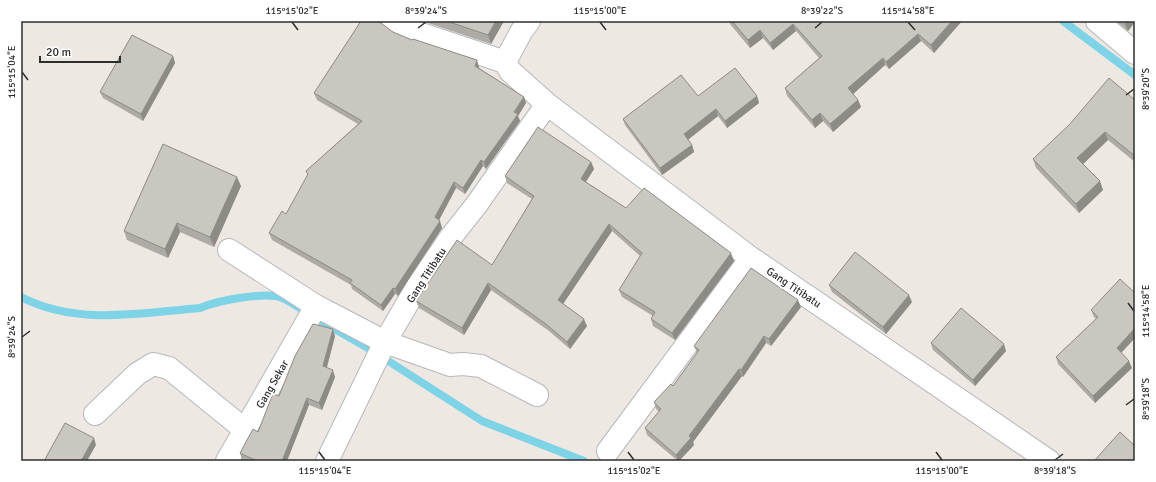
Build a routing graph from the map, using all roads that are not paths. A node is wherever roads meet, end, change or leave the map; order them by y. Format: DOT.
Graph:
graph roads {
  1 [pos="393,21"];
  2 [pos="529,21"];
  3 [pos="1097,21"];
  4 [pos="1135,53"];
  5 [pos="505,62"];
  6 [pos="547,104"];
  7 [pos="229,250"];
  8 [pos="751,258"];
  9 [pos="313,312"];
  10 [pos="381,352"];
  11 [pos="537,395"];
  12 [pos="95,414"];
  13 [pos="245,430"];
  14 [pos="608,451"];
  15 [pos="227,461"];
  16 [pos="327,461"];
  17 [pos="1049,461"];
  1 -- 5 [label="street"];
  2 -- 5 [label="street"];
  3 -- 4 [label="street"];
  5 -- 6 [label="street, Gang Titibatu"];
  6 -- 8 [label="street, Gang Titibatu"];
  6 -- 10 [label="street, Gang Titibatu"];
  7 -- 9 [label="street"];
  8 -- 14 [label="street"];
  8 -- 17 [label="street, Gang Titibatu"];
  9 -- 10 [label="street"];
  9 -- 13 [label="street, Gang Sekar"];
  10 -- 11 [label="street"];
  10 -- 16 [label="street, Gang Titibatu"];
  12 -- 13 [label="street"];
  13 -- 15 [label="street, Gang Sekar"];
}
